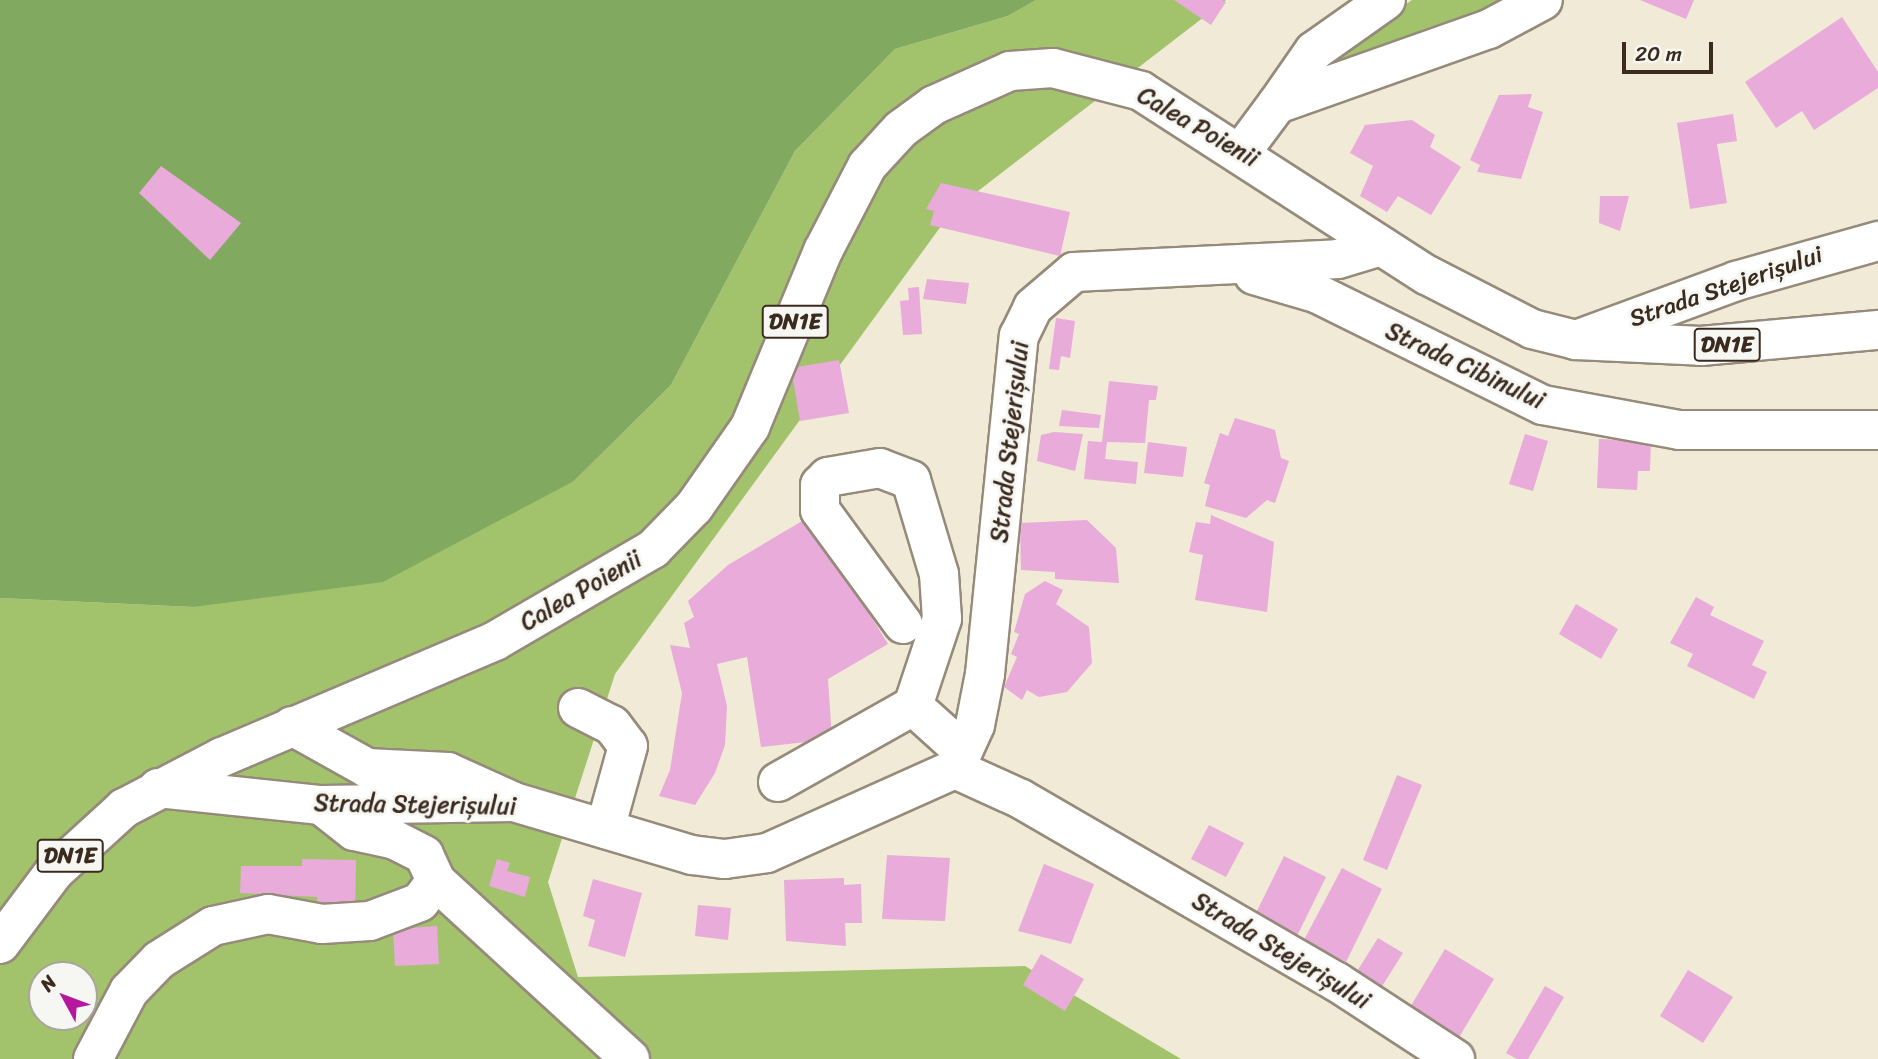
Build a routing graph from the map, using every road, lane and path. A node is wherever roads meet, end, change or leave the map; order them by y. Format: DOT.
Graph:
graph roads {
  1 [pos="1385,0"];
  2 [pos="1543,0"];
  3 [pos="1277,104"];
  4 [pos="1242,151"];
  5 [pos="1878,241"];
  6 [pos="1381,246"];
  7 [pos="1229,268"];
  8 [pos="1878,330"];
  9 [pos="1576,340"];
  10 [pos="1878,430"];
  11 [pos="903,624"];
  12 [pos="914,706"];
  13 [pos="578,708"];
  14 [pos="292,726"];
  15 [pos="959,760"];
  16 [pos="778,782"];
  17 [pos="159,788"];
  18 [pos="514,802"];
  19 [pos="321,805"];
  20 [pos="605,829"];
  21 [pos="436,881"];
  22 [pos="0,944"];
  23 [pos="93,1059"];
  24 [pos="631,1059"];
  25 [pos="1455,1059"];
  1 -- 3 [label="street"];
  2 -- 3 [label="street"];
  3 -- 4 [label="street"];
  4 -- 6 [label="street, Calea Poienii / DN1E"];
  4 -- 14 [label="street, Calea Poienii / DN1E"];
  5 -- 9 [label="street, Strada Stejerișului"];
  6 -- 7 [label="street, Strada Stejerișului"];
  6 -- 9 [label="street, Calea Poienii / DN1E"];
  7 -- 10 [label="street, Strada Cibinului"];
  7 -- 15 [label="street, Strada Stejerișului"];
  8 -- 9 [label="street, Calea Poienii / DN1E"];
  11 -- 12 [label="street"];
  12 -- 15 [label="street"];
  12 -- 16 [label="street"];
  13 -- 20 [label="street"];
  14 -- 17 [label="street, Calea Poienii / DN1E"];
  14 -- 18 [label="street"];
  15 -- 20 [label="street, Strada Stejerișului"];
  15 -- 25 [label="street, Strada Stejerișului"];
  17 -- 19 [label="street, Strada Stejerișului"];
  17 -- 22 [label="street, DN1E"];
  18 -- 19 [label="street, Strada Stejerișului"];
  18 -- 20 [label="street, Strada Stejerișului"];
  19 -- 21 [label="street"];
  21 -- 23 [label="street"];
  21 -- 24 [label="street"];
}
